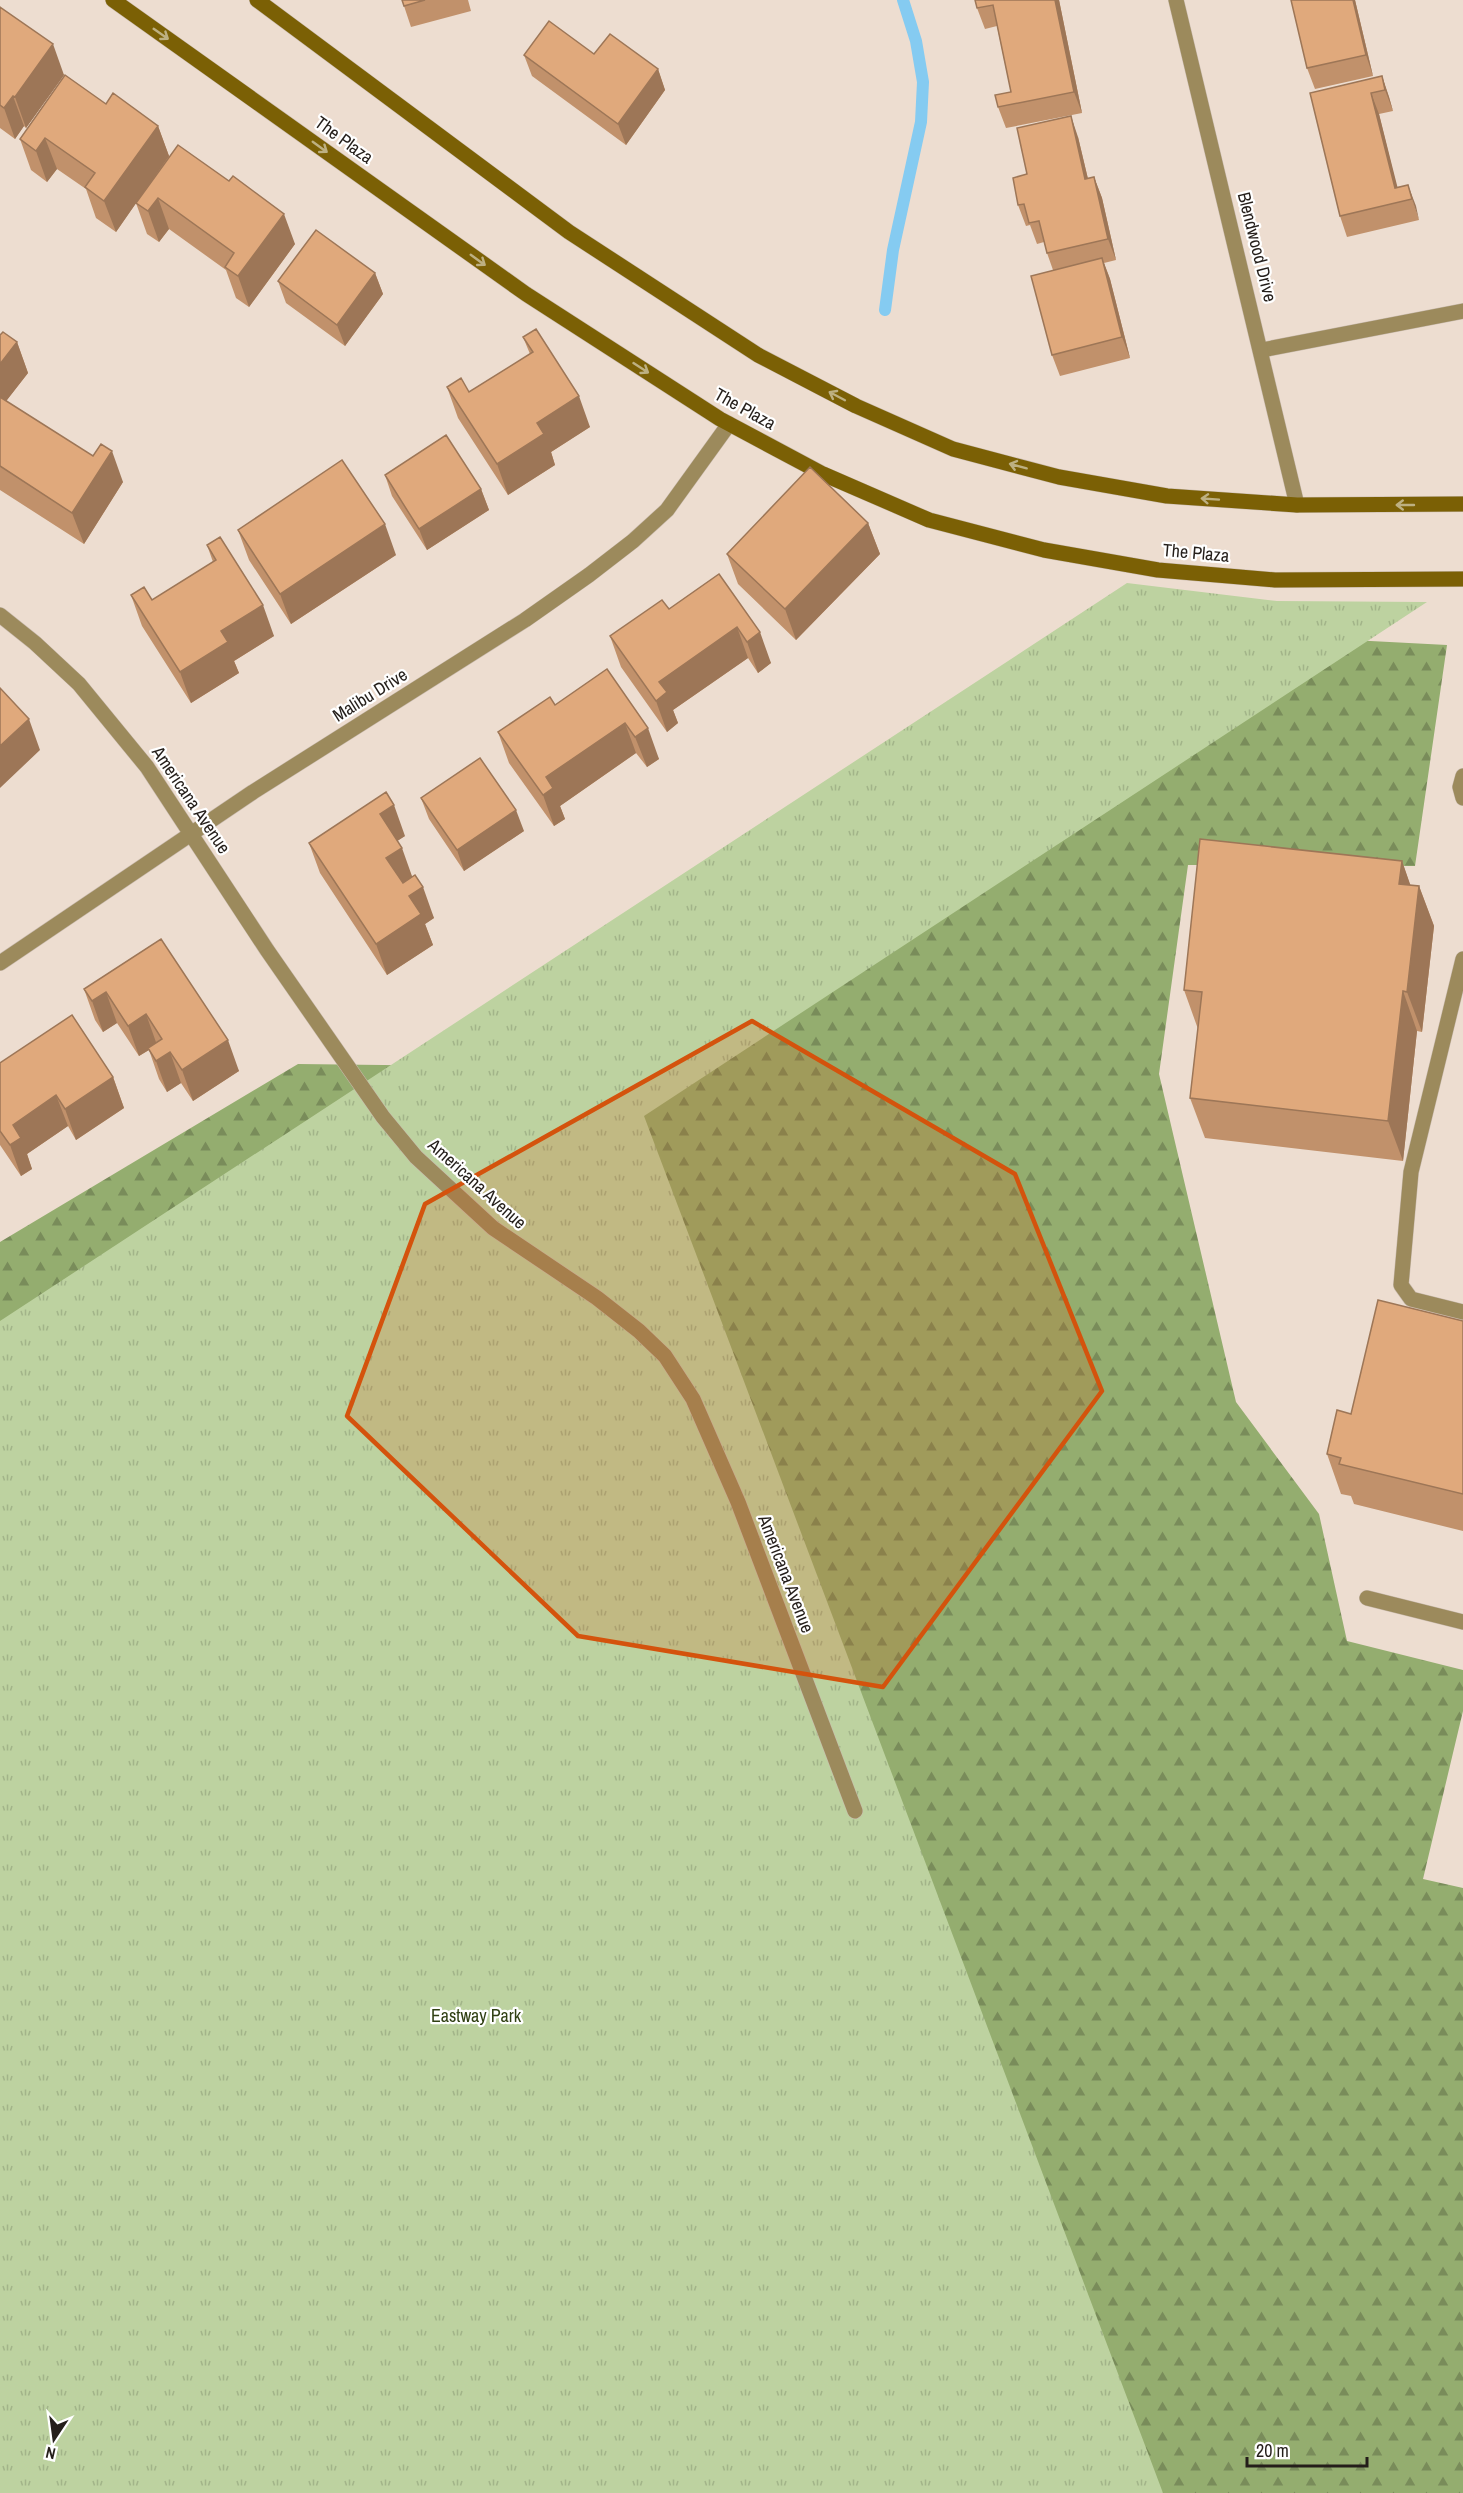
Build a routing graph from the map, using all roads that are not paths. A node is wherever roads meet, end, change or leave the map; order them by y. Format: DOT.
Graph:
graph roads {
  1 [pos="113,0"];
  2 [pos="257,0"];
  3 [pos="1176,0"];
  4 [pos="1463,310"];
  5 [pos="1262,350"];
  6 [pos="729,424"];
  7 [pos="1463,504"];
  8 [pos="1297,505"];
  9 [pos="1463,579"];
  10 [pos="0,615"];
  11 [pos="1463,776"];
  12 [pos="1463,798"];
  13 [pos="191,834"];
  14 [pos="1463,959"];
  15 [pos="0,963"];
  16 [pos="1463,1312"];
  17 [pos="1367,1598"];
  18 [pos="1463,1622"];
  19 [pos="855,1811"];
  1 -- 6 [label="main road, The Plaza, one-way"];
  8 -- 2 [label="main road, one-way"];
  3 -- 5 [label="street, Blendwood Drive"];
  4 -- 5 [label="street"];
  5 -- 8 [label="street, Blendwood Drive"];
  6 -- 9 [label="main road, The Plaza"];
  6 -- 13 [label="street, Malibu Drive"];
  7 -- 8 [label="main road, one-way"];
  10 -- 13 [label="street, Americana Avenue"];
  11 -- 12 [label="street"];
  13 -- 15 [label="street, Malibu Drive"];
  13 -- 19 [label="street, Americana Avenue"];
  14 -- 16 [label="street"];
  17 -- 18 [label="street"];
}
